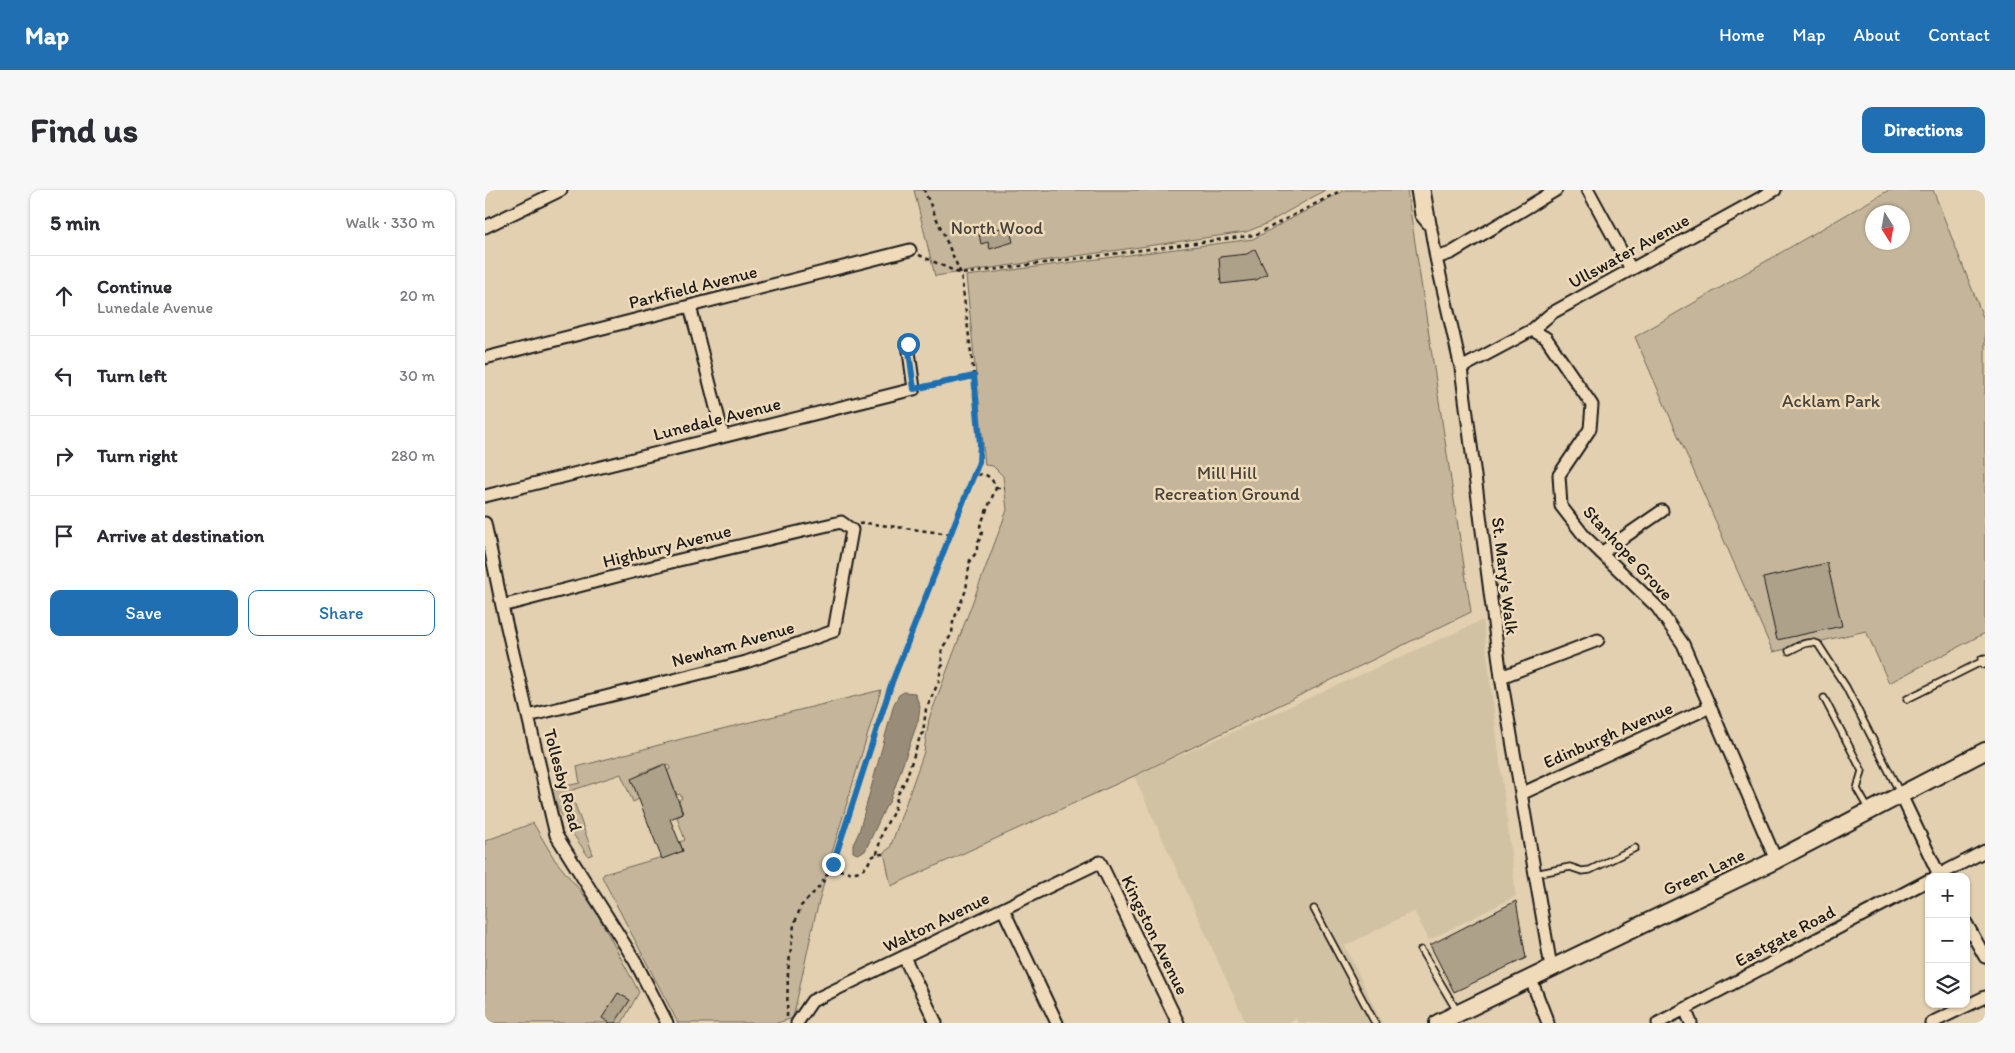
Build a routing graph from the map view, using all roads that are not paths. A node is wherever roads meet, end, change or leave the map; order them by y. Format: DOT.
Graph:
graph roads {
  1 [pos="561,190"];
  2 [pos="1417,190"];
  3 [pos="1425,190"];
  4 [pos="1556,190"];
  5 [pos="1589,190"];
  6 [pos="1775,190"];
  7 [pos="485,227"];
  8 [pos="1433,229"];
  9 [pos="910,250"];
  10 [pos="1436,258"];
  11 [pos="1631,269"];
  12 [pos="690,306"];
  13 [pos="1532,330"];
  14 [pos="908,344"];
  15 [pos="485,358"];
  16 [pos="1461,368"];
  17 [pos="723,435"];
  18 [pos="485,496"];
  19 [pos="1662,512"];
  20 [pos="841,522"];
  21 [pos="485,523"];
  22 [pos="1601,553"];
  23 [pos="502,606"];
  24 [pos="1598,640"];
  25 [pos="1789,651"];
  26 [pos="1985,661"];
  27 [pos="1501,677"];
  28 [pos="1824,698"];
  29 [pos="1907,699"];
  30 [pos="1710,707"];
  31 [pos="528,716"];
  32 [pos="1985,751"];
  33 [pos="1521,794"];
  34 [pos="1901,795"];
  35 [pos="1869,812"];
  36 [pos="1635,848"];
  37 [pos="1985,851"];
  38 [pos="1776,860"];
  39 [pos="1100,862"];
  40 [pos="1934,873"];
  41 [pos="1944,873"];
  42 [pos="1535,874"];
  43 [pos="1925,883"];
  44 [pos="1003,909"];
  45 [pos="1314,909"];
  46 [pos="1970,930"];
  47 [pos="1421,950"];
  48 [pos="904,957"];
  49 [pos="1985,957"];
  50 [pos="1551,967"];
  51 [pos="1530,977"];
  52 [pos="1985,997"];
  53 [pos="1685,1009"];
  54 [pos="1458,1013"];
  55 [pos="667,1023"];
  56 [pos="797,1023"];
  57 [pos="936,1023"];
  58 [pos="1057,1023"];
  59 [pos="1178,1023"];
  60 [pos="1375,1023"];
  61 [pos="1438,1023"];
  62 [pos="1548,1023"];
  63 [pos="1659,1023"];
  64 [pos="1691,1023"];
  65 [pos="1931,1023"];
  1 -- 7 [label="street"];
  2 -- 8 [label="street"];
  3 -- 8 [label="street, St. Mary's Walk"];
  4 -- 10 [label="street"];
  5 -- 11 [label="street"];
  6 -- 11 [label="street, Ullswater Avenue"];
  8 -- 10 [label="street, St. Mary's Walk"];
  9 -- 12 [label="street, Parkfield Avenue"];
  10 -- 16 [label="street, St. Mary's Walk"];
  11 -- 13 [label="street, Ullswater Avenue"];
  12 -- 15 [label="street, Parkfield Avenue"];
  12 -- 17 [label="street"];
  13 -- 16 [label="street"];
  13 -- 22 [label="street, Stanhope Grove"];
  14 -- 17 [label="street, Lunedale Avenue"];
  16 -- 27 [label="street, St. Mary's Walk"];
  17 -- 18 [label="street, Lunedale Avenue"];
  19 -- 22 [label="street"];
  20 -- 23 [label="street, Highbury Avenue"];
  20 -- 31 [label="street, Newham Avenue"];
  21 -- 23 [label="street, Tollesby Road"];
  22 -- 30 [label="street, Stanhope Grove"];
  23 -- 31 [label="street, Tollesby Road"];
  24 -- 27 [label="street"];
  25 -- 34 [label="lane"];
  26 -- 29 [label="lane"];
  27 -- 33 [label="street, St. Mary's Walk"];
  28 -- 35 [label="lane"];
  30 -- 33 [label="street, Edinburgh Avenue"];
  30 -- 38 [label="street, Stanhope Grove"];
  31 -- 55 [label="street, Tollesby Road"];
  32 -- 34 [label="street, Green Lane"];
  33 -- 42 [label="street, St. Mary's Walk"];
  34 -- 35 [label="street, Green Lane"];
  34 -- 40 [label="street"];
  35 -- 38 [label="street, Green Lane"];
  36 -- 42 [label="lane"];
  37 -- 41 [label="street, Eastgate Road"];
  38 -- 50 [label="street, Green Lane"];
  39 -- 44 [label="street, Walton Avenue"];
  39 -- 59 [label="street, Kingston Avenue"];
  42 -- 50 [label="street, St. Mary's Walk"];
  43 -- 53 [label="street, Eastgate Road"];
  44 -- 48 [label="street, Walton Avenue"];
  44 -- 58 [label="street"];
  45 -- 60 [label="lane"];
  46 -- 49 [label="street"];
  47 -- 54 [label="lane"];
  48 -- 56 [label="street, Walton Avenue"];
  48 -- 57 [label="street"];
  50 -- 51 [label="street, Green Lane"];
  51 -- 54 [label="street, Green Lane"];
  51 -- 62 [label="street"];
  52 -- 65 [label="street"];
  53 -- 63 [label="street, Eastgate Road"];
  53 -- 64 [label="street"];
  54 -- 61 [label="street, Green Lane"];
}
